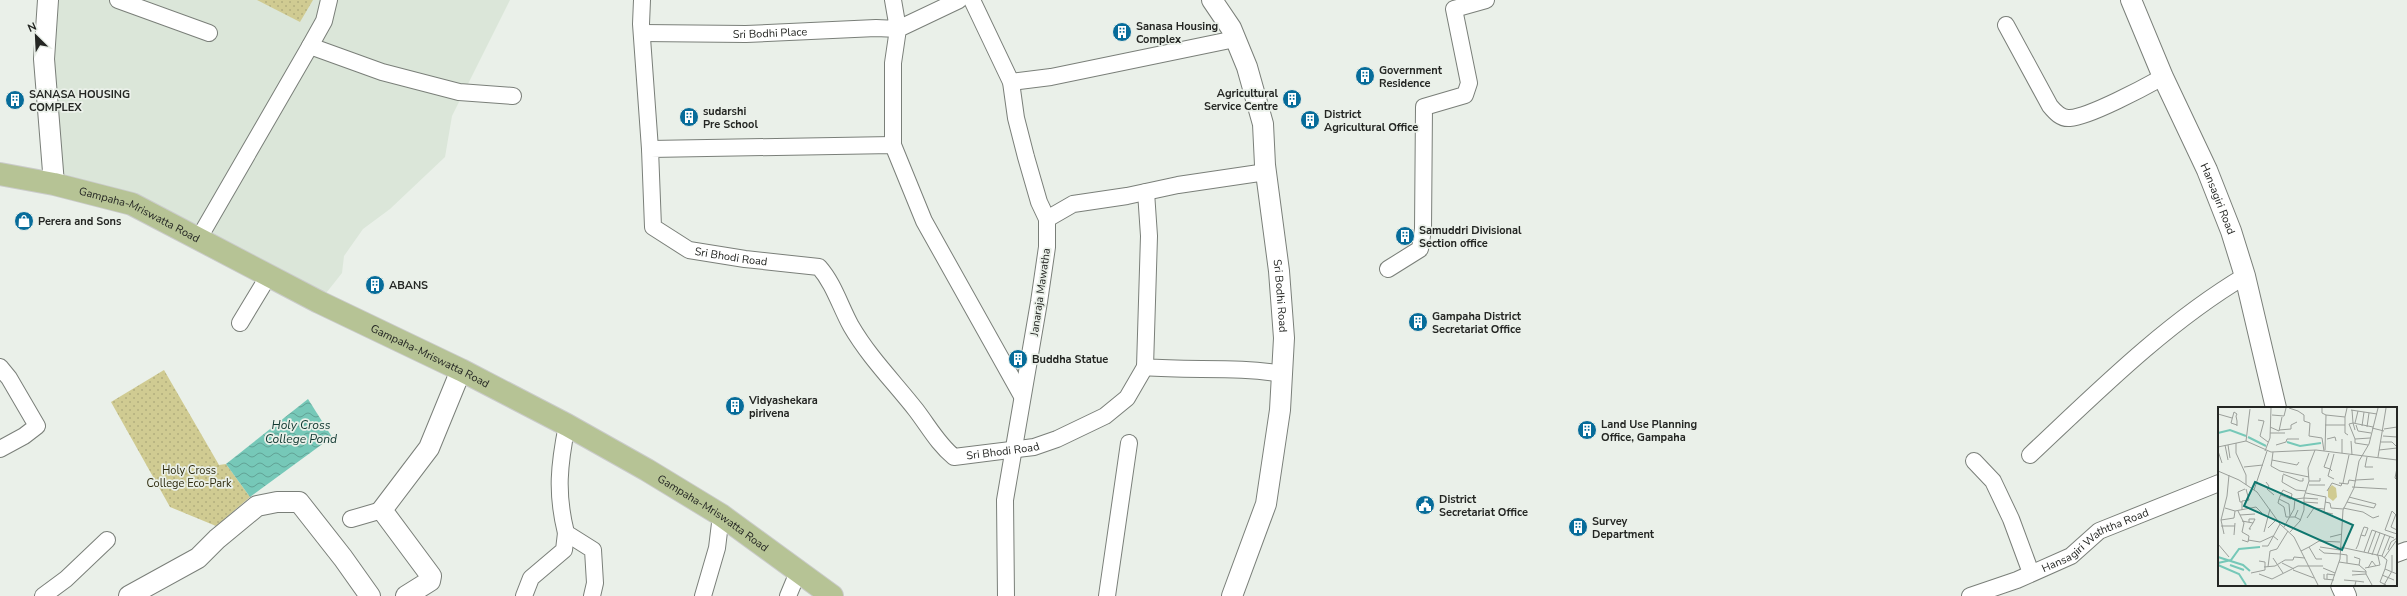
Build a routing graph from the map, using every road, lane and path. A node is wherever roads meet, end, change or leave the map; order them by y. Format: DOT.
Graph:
graph roads {
  1 [pos="48,0"];
  2 [pos="118,0"];
  3 [pos="329,0"];
  4 [pos="642,0"];
  5 [pos="893,0"];
  6 [pos="959,0"];
  7 [pos="972,0"];
  8 [pos="1212,0"];
  9 [pos="1486,0"];
  10 [pos="2131,0"];
  11 [pos="2006,25"];
  12 [pos="898,29"];
  13 [pos="209,33"];
  14 [pos="642,34"];
  15 [pos="1235,39"];
  16 [pos="310,46"];
  17 [pos="2162,77"];
  18 [pos="1011,82"];
  19 [pos="513,96"];
  20 [pos="893,145"];
  21 [pos="650,149"];
  22 [pos="1266,172"];
  23 [pos="0,174"];
  24 [pos="54,184"];
  25 [pos="1146,192"];
  26 [pos="1047,219"];
  27 [pos="199,238"];
  28 [pos="1388,269"];
  29 [pos="269,275"];
  30 [pos="2245,276"];
  31 [pos="240,323"];
  32 [pos="0,367"];
  33 [pos="1145,367"];
  34 [pos="461,370"];
  35 [pos="1282,374"];
  36 [pos="1022,396"];
  37 [pos="2276,407"];
  38 [pos="567,425"];
  39 [pos="1129,443"];
  40 [pos="0,449"];
  41 [pos="1012,450"];
  42 [pos="2030,455"];
  43 [pos="1974,461"];
  44 [pos="2218,483"];
  45 [pos="382,510"];
  46 [pos="722,515"];
  47 [pos="351,519"];
  48 [pos="566,533"];
  49 [pos="107,540"];
  50 [pos="2407,550"];
  51 [pos="2397,554"];
  52 [pos="798,572"];
  53 [pos="2031,573"];
  54 [pos="2341,586"];
  55 [pos="43,596"];
  56 [pos="129,596"];
  57 [pos="370,596"];
  58 [pos="406,596"];
  59 [pos="524,596"];
  60 [pos="592,596"];
  61 [pos="703,596"];
  62 [pos="788,596"];
  63 [pos="832,596"];
  64 [pos="1006,596"];
  65 [pos="1107,596"];
  66 [pos="1232,596"];
  67 [pos="1970,596"];
  68 [pos="2346,596"];
  1 -- 24 [label="street"];
  2 -- 13 [label="street"];
  3 -- 16 [label="street"];
  4 -- 14 [label="street"];
  5 -- 12 [label="street"];
  6 -- 12 [label="street"];
  7 -- 18 [label="street, Janaraja Mawatha"];
  8 -- 15 [label="street, Sri Bodhi Road"];
  9 -- 28 [label="street"];
  10 -- 17 [label="street, Hansagiri Road"];
  11 -- 17 [label="street"];
  12 -- 14 [label="street, Sri Bodhi Place"];
  12 -- 20 [label="street"];
  14 -- 21 [label="street"];
  15 -- 18 [label="street"];
  15 -- 22 [label="street, Sri Bodhi Road"];
  16 -- 19 [label="street"];
  16 -- 27 [label="street"];
  17 -- 30 [label="street, Hansagiri Road"];
  18 -- 26 [label="street, Janaraja Mawatha"];
  20 -- 21 [label="street"];
  20 -- 36 [label="street"];
  21 -- 41 [label="street, Sri Bhodi Road"];
  22 -- 25 [label="street"];
  22 -- 35 [label="street, Sri Bodhi Road"];
  23 -- 24 [label="main road, Gampaha-Mriswatta Road"];
  24 -- 27 [label="main road, Gampaha-Mriswatta Road"];
  25 -- 26 [label="street"];
  25 -- 33 [label="street, Sri Bhodi Road"];
  26 -- 36 [label="street, Janaraja Mawatha"];
  27 -- 29 [label="main road, Gampaha-Mriswatta Road"];
  29 -- 31 [label="street"];
  29 -- 34 [label="main road, Gampaha-Mriswatta Road"];
  30 -- 37 [label="street, Hansagiri Road"];
  30 -- 42 [label="street"];
  32 -- 40 [label="street"];
  33 -- 35 [label="street"];
  33 -- 41 [label="street, Sri Bhodi Road"];
  34 -- 38 [label="main road, Gampaha-Mriswatta Road"];
  34 -- 45 [label="street"];
  35 -- 66 [label="street, Sri Bodhi Road"];
  36 -- 41 [label="street, Janaraja Mawatha"];
  38 -- 46 [label="main road, Gampaha-Mriswatta Road"];
  38 -- 48 [label="street"];
  39 -- 65 [label="street"];
  41 -- 64 [label="street, Janaraja Mawatha"];
  43 -- 53 [label="street"];
  44 -- 53 [label="street, Hansagiri Waththa Road"];
  45 -- 47 [label="street"];
  45 -- 58 [label="street"];
  46 -- 52 [label="main road, Gampaha-Mriswatta Road"];
  46 -- 61 [label="street"];
  48 -- 59 [label="street"];
  48 -- 60 [label="street"];
  49 -- 55 [label="street"];
  50 -- 51 [label="street"];
  52 -- 62 [label="street"];
  52 -- 63 [label="main road, Gampaha-Mriswatta Road"];
  53 -- 67 [label="street, Hansagiri Waththa Road"];
  54 -- 68 [label="street"];
  56 -- 57 [label="street"];
}
